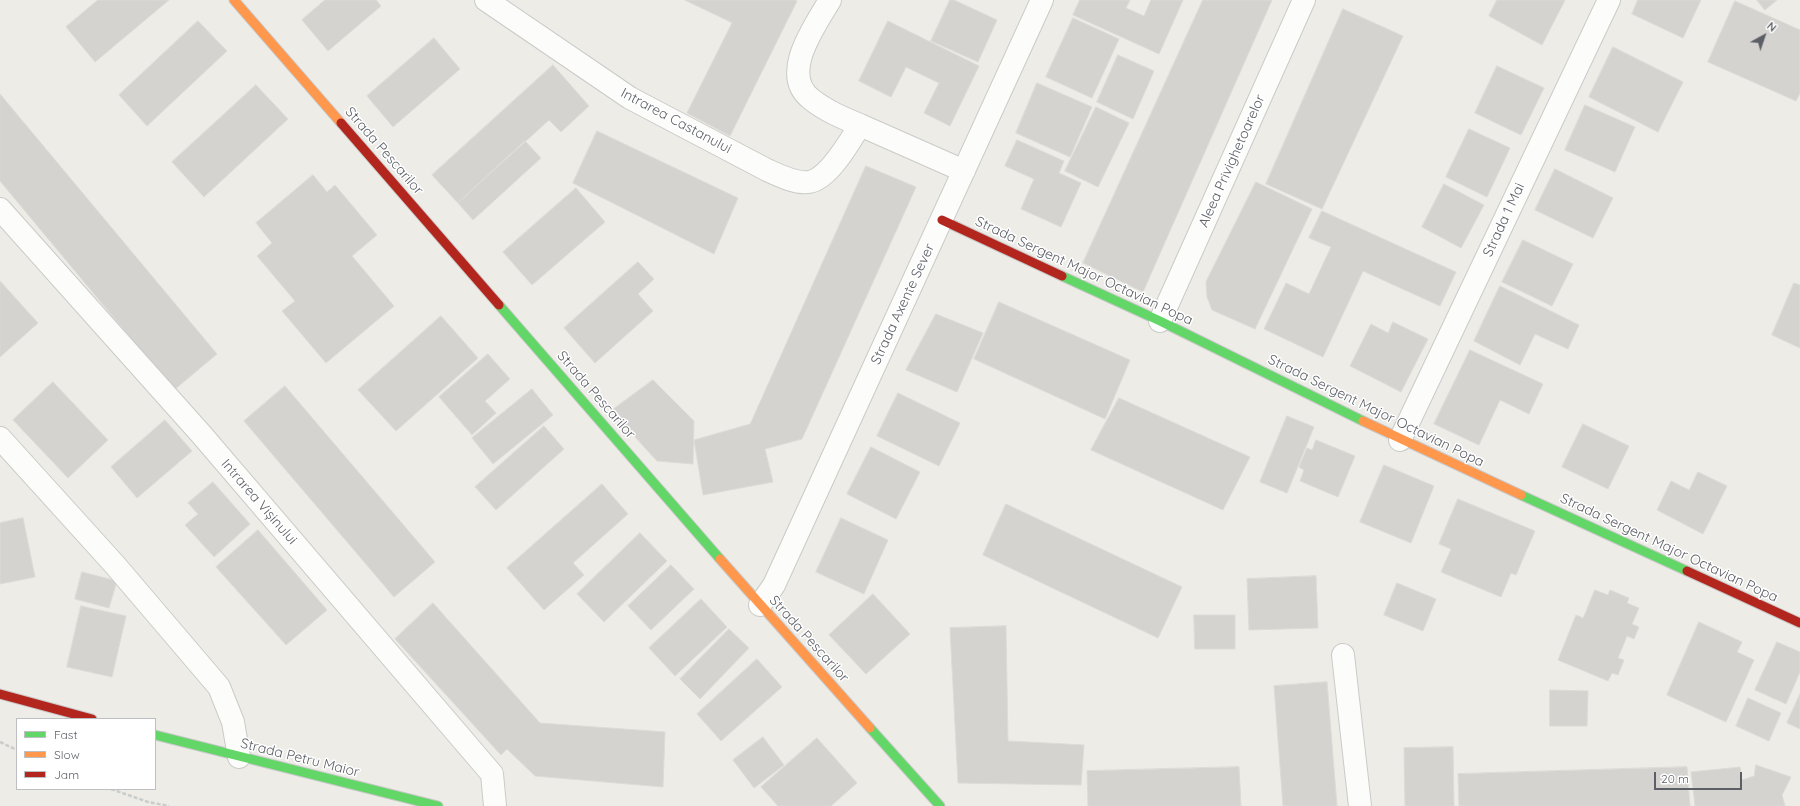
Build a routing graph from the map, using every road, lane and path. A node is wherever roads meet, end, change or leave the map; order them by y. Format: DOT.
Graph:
graph roads {
  1 [pos="234,0"];
  2 [pos="486,0"];
  3 [pos="830,0"];
  4 [pos="1042,0"];
  5 [pos="1304,0"];
  6 [pos="1609,0"];
  7 [pos="860,125"];
  8 [pos="964,171"];
  9 [pos="0,209"];
  10 [pos="942,220"];
  11 [pos="1160,321"];
  12 [pos="0,438"];
  13 [pos="1400,440"];
  14 [pos="760,605"];
  15 [pos="1800,623"];
  16 [pos="1343,655"];
  17 [pos="0,694"];
  18 [pos="88,718"];
  19 [pos="156,735"];
  20 [pos="0,742"];
  21 [pos="16,750"];
  22 [pos="239,757"];
  23 [pos="114,790"];
  24 [pos="168,806"];
  25 [pos="438,806"];
  26 [pos="495,806"];
  27 [pos="940,806"];
  28 [pos="1360,806"];
  1 -- 14 [label="street, Strada Pescarilor"];
  2 -- 7 [label="street, Intrarea Castanului"];
  3 -- 7 [label="street"];
  4 -- 8 [label="street, Strada Axente Sever"];
  5 -- 11 [label="street, Aleea Privighetoarelor"];
  6 -- 13 [label="street, Strada 1 Mai"];
  7 -- 8 [label="street"];
  8 -- 10 [label="street, Strada Axente Sever"];
  9 -- 26 [label="street, Intrarea Vișinului"];
  10 -- 11 [label="street, Strada Sergent Major Octavian Popa"];
  10 -- 14 [label="street, Strada Axente Sever"];
  11 -- 13 [label="street, Strada Sergent Major Octavian Popa"];
  12 -- 22 [label="street"];
  13 -- 15 [label="street, Strada Sergent Major Octavian Popa"];
  14 -- 27 [label="street, Strada Pescarilor"];
  16 -- 28 [label="street"];
  17 -- 18 [label="street"];
  19 -- 22 [label="street, Strada Petru Maior"];
  20 -- 21 [label="path"];
  22 -- 25 [label="street, Strada Petru Maior"];
  23 -- 24 [label="path"];
}
